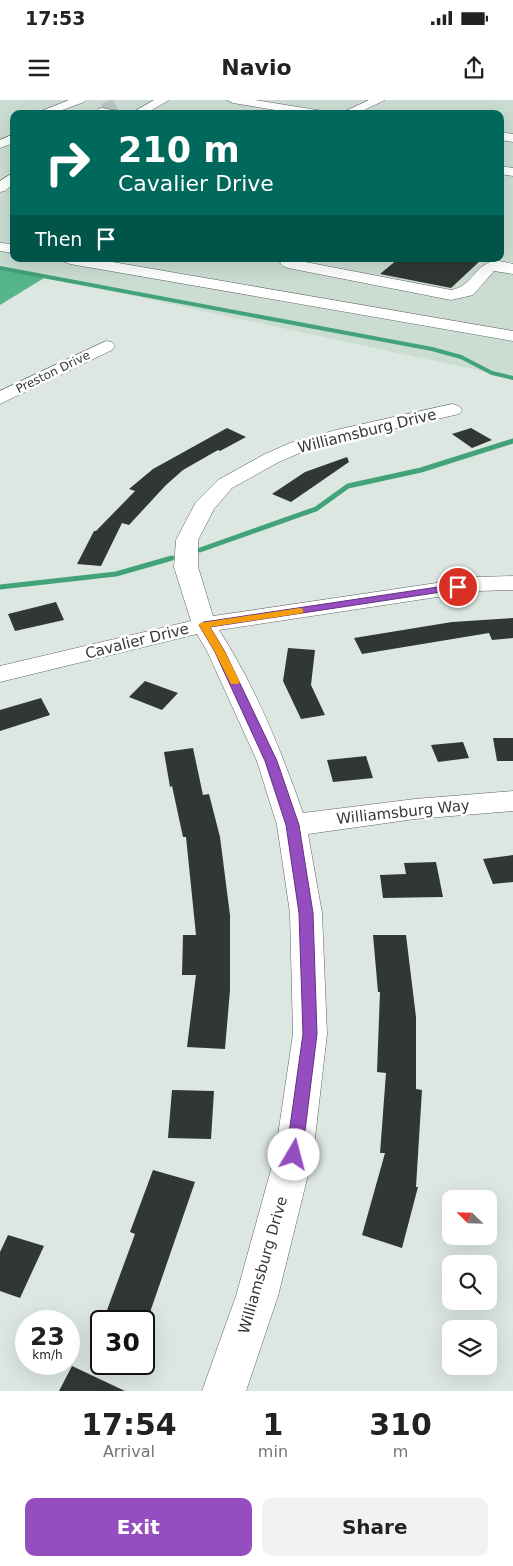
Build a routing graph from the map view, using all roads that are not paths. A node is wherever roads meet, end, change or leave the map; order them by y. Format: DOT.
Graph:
graph roads {
  1 [pos="80,100"];
  2 [pos="163,100"];
  3 [pos="234,100"];
  4 [pos="364,100"];
  5 [pos="379,100"];
  6 [pos="50,105"];
  7 [pos="38,110"];
  8 [pos="64,110"];
  9 [pos="144,110"];
  10 [pos="298,110"];
  11 [pos="340,110"];
  12 [pos="355,110"];
  13 [pos="10,179"];
  14 [pos="0,188"];
  15 [pos="87,262"];
  16 [pos="290,262"];
  17 [pos="513,269"];
  18 [pos="513,336"];
  19 [pos="106,346"];
  20 [pos="3,394"];
  21 [pos="452,410"];
  22 [pos="513,583"];
  23 [pos="204,625"];
  24 [pos="0,674"];
  25 [pos="513,801"];
  26 [pos="292,825"];
  27 [pos="224,1391"];
  1 -- 6 [label="street"];
  2 -- 9 [label="street"];
  3 -- 10 [label="street"];
  4 -- 11 [label="street"];
  5 -- 12 [label="street"];
  6 -- 7 [label="street"];
  6 -- 8 [label="street"];
  13 -- 14 [label="street"];
  15 -- 18 [label="street"];
  16 -- 17 [label="street"];
  19 -- 20 [label="street, Preston Drive"];
  21 -- 23 [label="street, Williamsburg Drive"];
  22 -- 23 [label="street, Cavalier Drive"];
  23 -- 24 [label="street, Cavalier Drive"];
  23 -- 26 [label="street, Williamsburg Drive"];
  25 -- 26 [label="street, Williamsburg Way"];
  26 -- 27 [label="street, Williamsburg Drive"];
}
